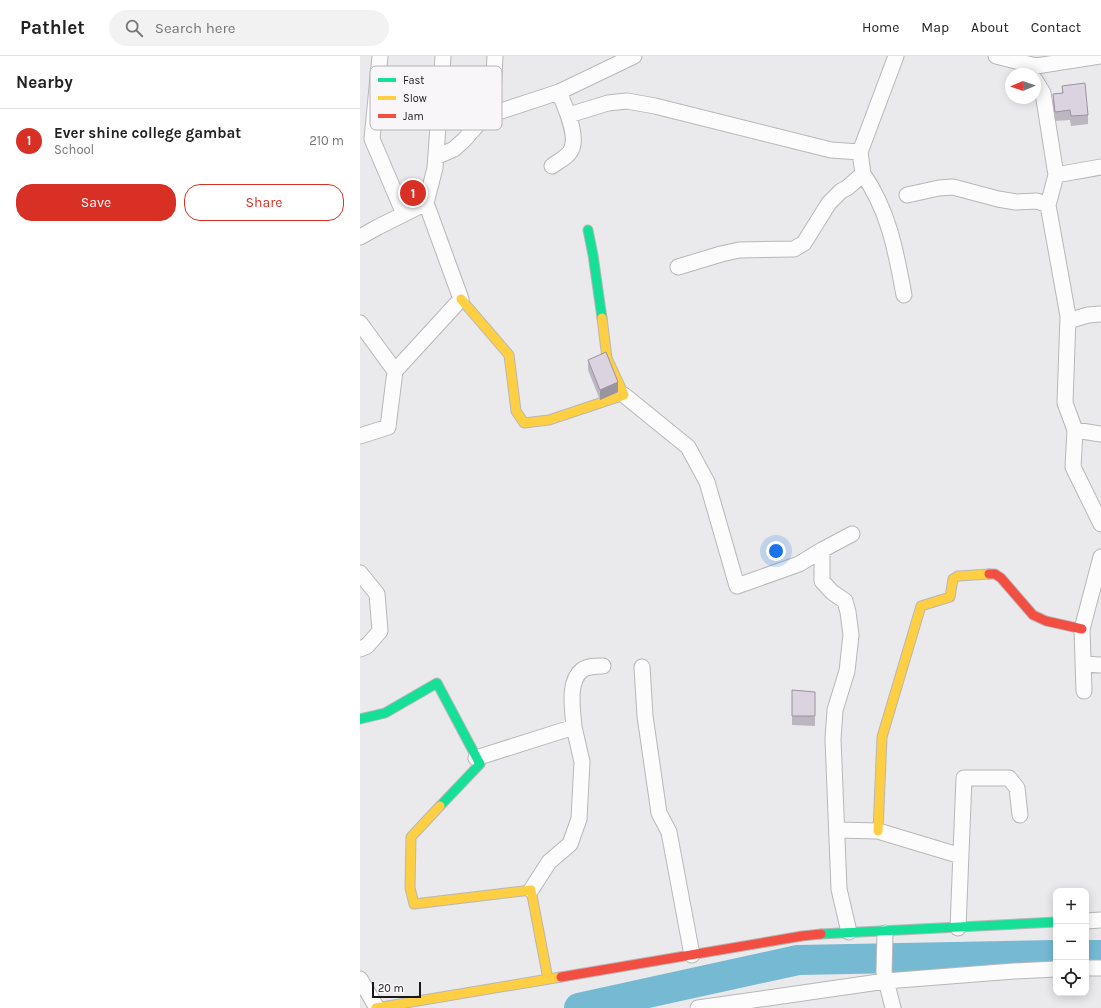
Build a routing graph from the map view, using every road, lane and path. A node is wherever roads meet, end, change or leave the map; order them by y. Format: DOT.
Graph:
graph roads {
  1 [pos="380,56"];
  2 [pos="443,56"];
  3 [pos="494,56"];
  4 [pos="634,56"];
  5 [pos="896,56"];
  6 [pos="996,56"];
  7 [pos="1100,56"];
  8 [pos="378,66"];
  9 [pos="442,66"];
  10 [pos="494,66"];
  11 [pos="1026,68"];
  12 [pos="1031,68"];
  13 [pos="1041,90"];
  14 [pos="559,92"];
  15 [pos="502,111"];
  16 [pos="370,115"];
  17 [pos="569,115"];
  18 [pos="438,130"];
  19 [pos="473,130"];
  20 [pos="366,139"];
  21 [pos="860,152"];
  22 [pos="436,158"];
  23 [pos="552,166"];
  24 [pos="1101,167"];
  25 [pos="863,174"];
  26 [pos="1056,175"];
  27 [pos="907,195"];
  28 [pos="426,203"];
  29 [pos="1048,205"];
  30 [pos="404,214"];
  31 [pos="588,230"];
  32 [pos="360,237"];
  33 [pos="678,268"];
  34 [pos="904,295"];
  35 [pos="461,299"];
  36 [pos="1101,314"];
  37 [pos="1068,321"];
  38 [pos="360,323"];
  39 [pos="395,371"];
  40 [pos="624,395"];
  41 [pos="1075,430"];
  42 [pos="1101,434"];
  43 [pos="360,436"];
  44 [pos="1101,524"];
  45 [pos="852,534"];
  46 [pos="822,550"];
  47 [pos="1101,558"];
  48 [pos="360,573"];
  49 [pos="1082,629"];
  50 [pos="360,649"];
  51 [pos="1083,664"];
  52 [pos="1101,665"];
  53 [pos="603,666"];
  54 [pos="642,667"];
  55 [pos="1084,691"];
  56 [pos="360,719"];
  57 [pos="574,727"];
  58 [pos="476,758"];
  59 [pos="1020,815"];
  60 [pos="837,830"];
  61 [pos="878,831"];
  62 [pos="961,856"];
  63 [pos="531,890"];
  64 [pos="1101,920"];
  65 [pos="1089,921"];
  66 [pos="1053,922"];
  67 [pos="958,928"];
  68 [pos="849,932"];
  69 [pos="885,932"];
  70 [pos="692,955"];
  71 [pos="1089,968"];
  72 [pos="1101,968"];
  73 [pos="1053,969"];
  74 [pos="885,976"];
  75 [pos="360,979"];
  76 [pos="548,979"];
  77 [pos="376,1008"];
  78 [pos="698,1008"];
  79 [pos="893,1008"];
  1 -- 8 [label="street"];
  2 -- 9 [label="street"];
  3 -- 10 [label="street"];
  4 -- 14 [label="street"];
  5 -- 21 [label="street"];
  6 -- 11 [label="street"];
  7 -- 12 [label="street"];
  13 -- 26 [label="street"];
  14 -- 15 [label="street"];
  14 -- 17 [label="street"];
  16 -- 20 [label="street"];
  17 -- 21 [label="street"];
  17 -- 23 [label="street"];
  18 -- 22 [label="street"];
  19 -- 22 [label="street"];
  20 -- 30 [label="street"];
  21 -- 25 [label="street"];
  22 -- 28 [label="street"];
  24 -- 26 [label="street"];
  25 -- 33 [label="street"];
  25 -- 34 [label="street"];
  26 -- 29 [label="street"];
  27 -- 29 [label="street"];
  28 -- 30 [label="street"];
  28 -- 35 [label="street"];
  29 -- 37 [label="street"];
  30 -- 32 [label="street"];
  31 -- 40 [label="street"];
  35 -- 39 [label="street"];
  35 -- 40 [label="street"];
  36 -- 37 [label="street"];
  37 -- 41 [label="street"];
  38 -- 39 [label="street"];
  39 -- 43 [label="street"];
  40 -- 46 [label="street"];
  41 -- 42 [label="street"];
  41 -- 44 [label="street"];
  45 -- 46 [label="street"];
  46 -- 60 [label="street"];
  47 -- 49 [label="street"];
  48 -- 50 [label="street"];
  49 -- 51 [label="street"];
  49 -- 61 [label="street"];
  51 -- 52 [label="street"];
  51 -- 55 [label="street"];
  53 -- 57 [label="street"];
  54 -- 70 [label="street"];
  56 -- 58 [label="street"];
  57 -- 58 [label="street"];
  57 -- 63 [label="street"];
  58 -- 63 [label="street"];
  59 -- 62 [label="street"];
  60 -- 61 [label="street"];
  60 -- 68 [label="street"];
  61 -- 62 [label="street"];
  62 -- 67 [label="street"];
  63 -- 76 [label="street"];
  64 -- 65 [label="street"];
  66 -- 67 [label="street"];
  67 -- 69 [label="street"];
  68 -- 69 [label="street"];
  68 -- 70 [label="street"];
  69 -- 74 [label="street"];
  70 -- 76 [label="street"];
  71 -- 72 [label="street"];
  73 -- 74 [label="street"];
  74 -- 78 [label="street"];
  74 -- 79 [label="street"];
  75 -- 77 [label="street"];
  76 -- 77 [label="street"];
}
